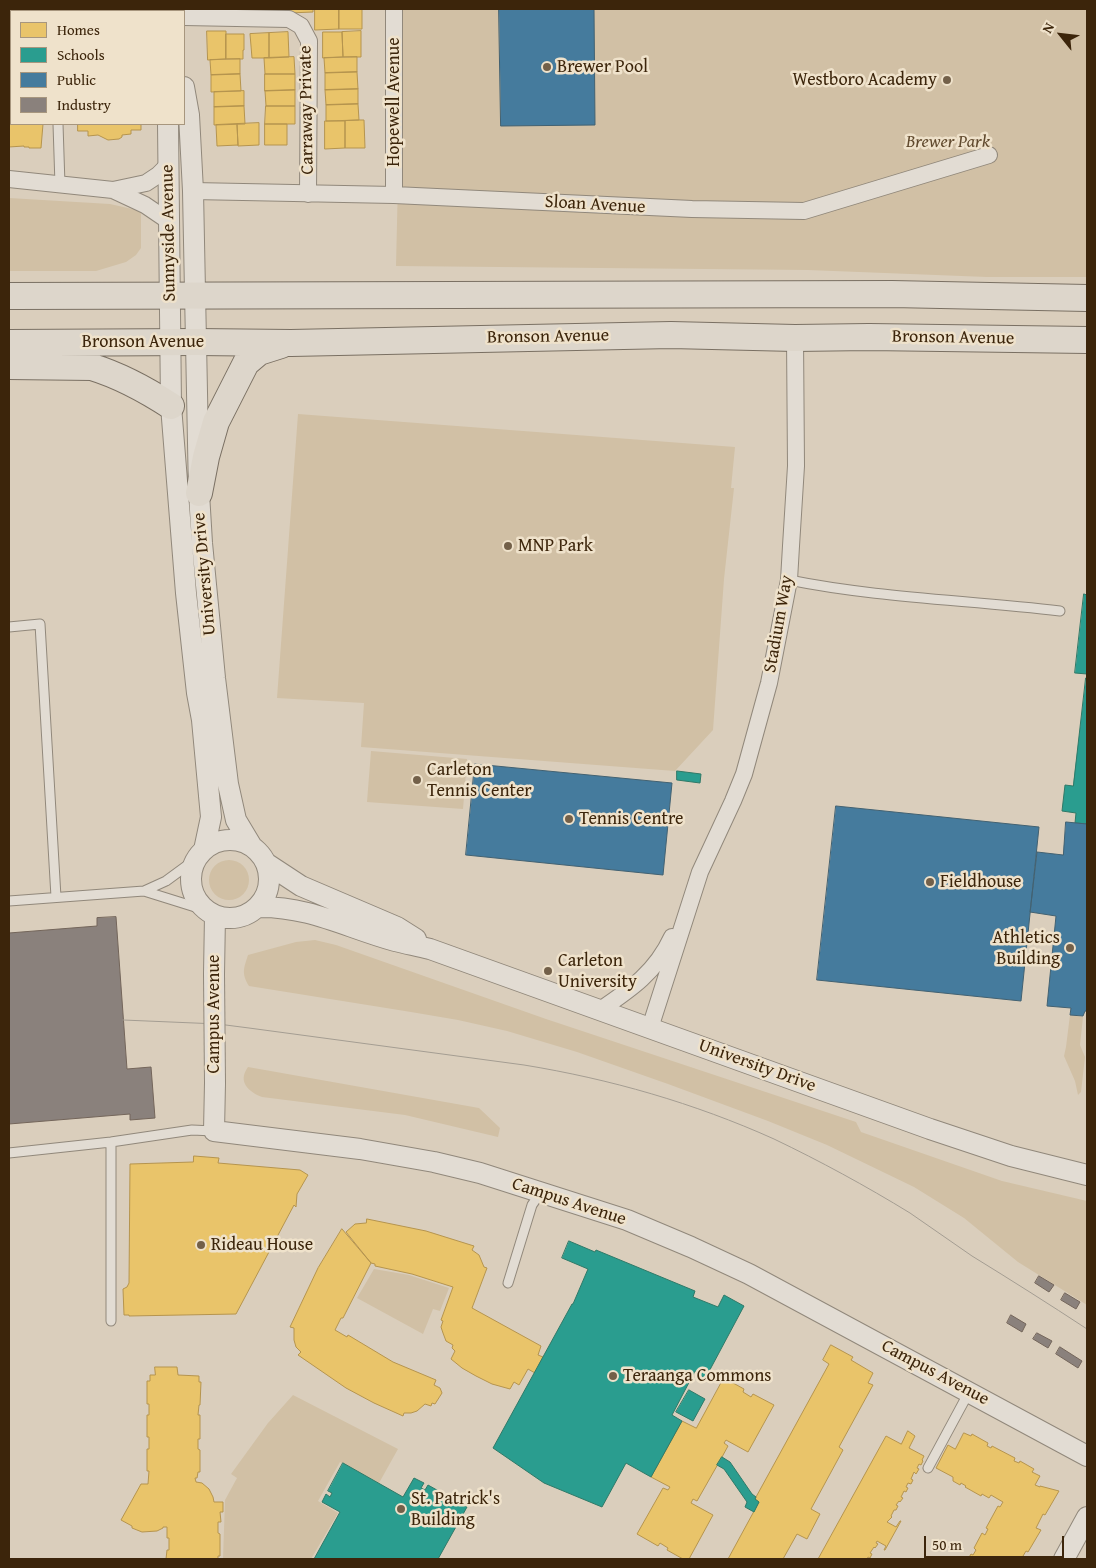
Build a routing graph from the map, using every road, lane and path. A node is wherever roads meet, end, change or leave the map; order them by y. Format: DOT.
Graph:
graph roads {
  1 [pos="394,9"];
  2 [pos="185,17"];
  3 [pos="185,92"];
  4 [pos="58,125"];
  5 [pos="168,125"];
  6 [pos="989,155"];
  7 [pos="169,164"];
  8 [pos="9,179"];
  9 [pos="60,185"];
  10 [pos="113,190"];
  11 [pos="193,191"];
  12 [pos="308,194"];
  13 [pos="394,195"];
  14 [pos="170,222"];
  15 [pos="9,296"];
  16 [pos="183,296"];
  17 [pos="1087,298"];
  18 [pos="795,338"];
  19 [pos="1087,340"];
  20 [pos="170,342"];
  21 [pos="196,342"];
  22 [pos="9,343"];
  23 [pos="290,343"];
  24 [pos="9,366"];
  25 [pos="171,406"];
  26 [pos="199,493"];
  27 [pos="789,580"];
  28 [pos="1060,611"];
  29 [pos="9,627"];
  30 [pos="251,846"];
  31 [pos="200,854"];
  32 [pos="266,863"];
  33 [pos="144,891"];
  34 [pos="56,897"];
  35 [pos="691,897"];
  36 [pos="9,901"];
  37 [pos="257,907"];
  38 [pos="211,913"];
  39 [pos="430,949"];
  40 [pos="600,1010"];
  41 [pos="650,1028"];
  42 [pos="214,1131"];
  43 [pos="111,1142"];
  44 [pos="9,1153"];
  45 [pos="1087,1175"];
  46 [pos="541,1192"];
  47 [pos="508,1283"];
  48 [pos="111,1321"];
  49 [pos="970,1392"];
  50 [pos="1087,1456"];
  51 [pos="928,1468"];
  52 [pos="1087,1517"];
  53 [pos="1064,1559"];
  1 -- 13 [label="street, Hopewell Avenue"];
  2 -- 12 [label="street, Carraway Private"];
  3 -- 11 [label="street, Sunnyside Avenue"];
  4 -- 9 [label="lane"];
  5 -- 7 [label="street, Sunnyside Avenue"];
  6 -- 13 [label="street, Sloan Avenue"];
  7 -- 10 [label="street"];
  7 -- 14 [label="street, Sunnyside Avenue"];
  8 -- 9 [label="street"];
  9 -- 10 [label="street"];
  10 -- 14 [label="street"];
  11 -- 12 [label="street, Sloan Avenue"];
  11 -- 16 [label="street, Sunnyside Avenue"];
  12 -- 13 [label="street, Sloan Avenue"];
  14 -- 16 [label="street, Sunnyside Avenue"];
  15 -- 16 [label="main road"];
  16 -- 17 [label="main road"];
  16 -- 20 [label="street, Sunnyside Avenue"];
  16 -- 21 [label="street, University Drive"];
  18 -- 19 [label="main road, Bronson Avenue"];
  18 -- 23 [label="main road, Bronson Avenue"];
  18 -- 27 [label="street, Stadium Way"];
  20 -- 21 [label="main road, Bronson Avenue"];
  20 -- 22 [label="main road, Bronson Avenue"];
  20 -- 25 [label="street, University Drive"];
  21 -- 23 [label="main road, Bronson Avenue"];
  21 -- 26 [label="street, University Drive"];
  23 -- 26 [label="main road"];
  24 -- 25 [label="main road"];
  25 -- 31 [label="street, University Drive"];
  26 -- 30 [label="street, University Drive"];
  27 -- 28 [label="lane"];
  27 -- 35 [label="street, Stadium Way"];
  29 -- 34 [label="lane"];
  30 -- 31 [label="street"];
  30 -- 32 [label="street"];
  31 -- 33 [label="lane"];
  31 -- 38 [label="street"];
  32 -- 37 [label="street"];
  32 -- 39 [label="street, University Drive"];
  33 -- 34 [label="lane"];
  33 -- 38 [label="lane"];
  34 -- 36 [label="lane"];
  35 -- 40 [label="street, Stadium Way"];
  35 -- 41 [label="street, Stadium Way"];
  37 -- 38 [label="street"];
  37 -- 39 [label="street, University Drive"];
  38 -- 42 [label="street, Campus Avenue, bridge"];
  39 -- 40 [label="street, University Drive"];
  40 -- 41 [label="street, University Drive"];
  41 -- 45 [label="street, University Drive"];
  42 -- 43 [label="lane"];
  42 -- 46 [label="street, Campus Avenue"];
  43 -- 44 [label="lane"];
  43 -- 48 [label="lane"];
  46 -- 47 [label="lane"];
  46 -- 49 [label="street, Campus Avenue"];
  49 -- 50 [label="street, Campus Avenue"];
  49 -- 51 [label="lane"];
  52 -- 53 [label="street"];
}
